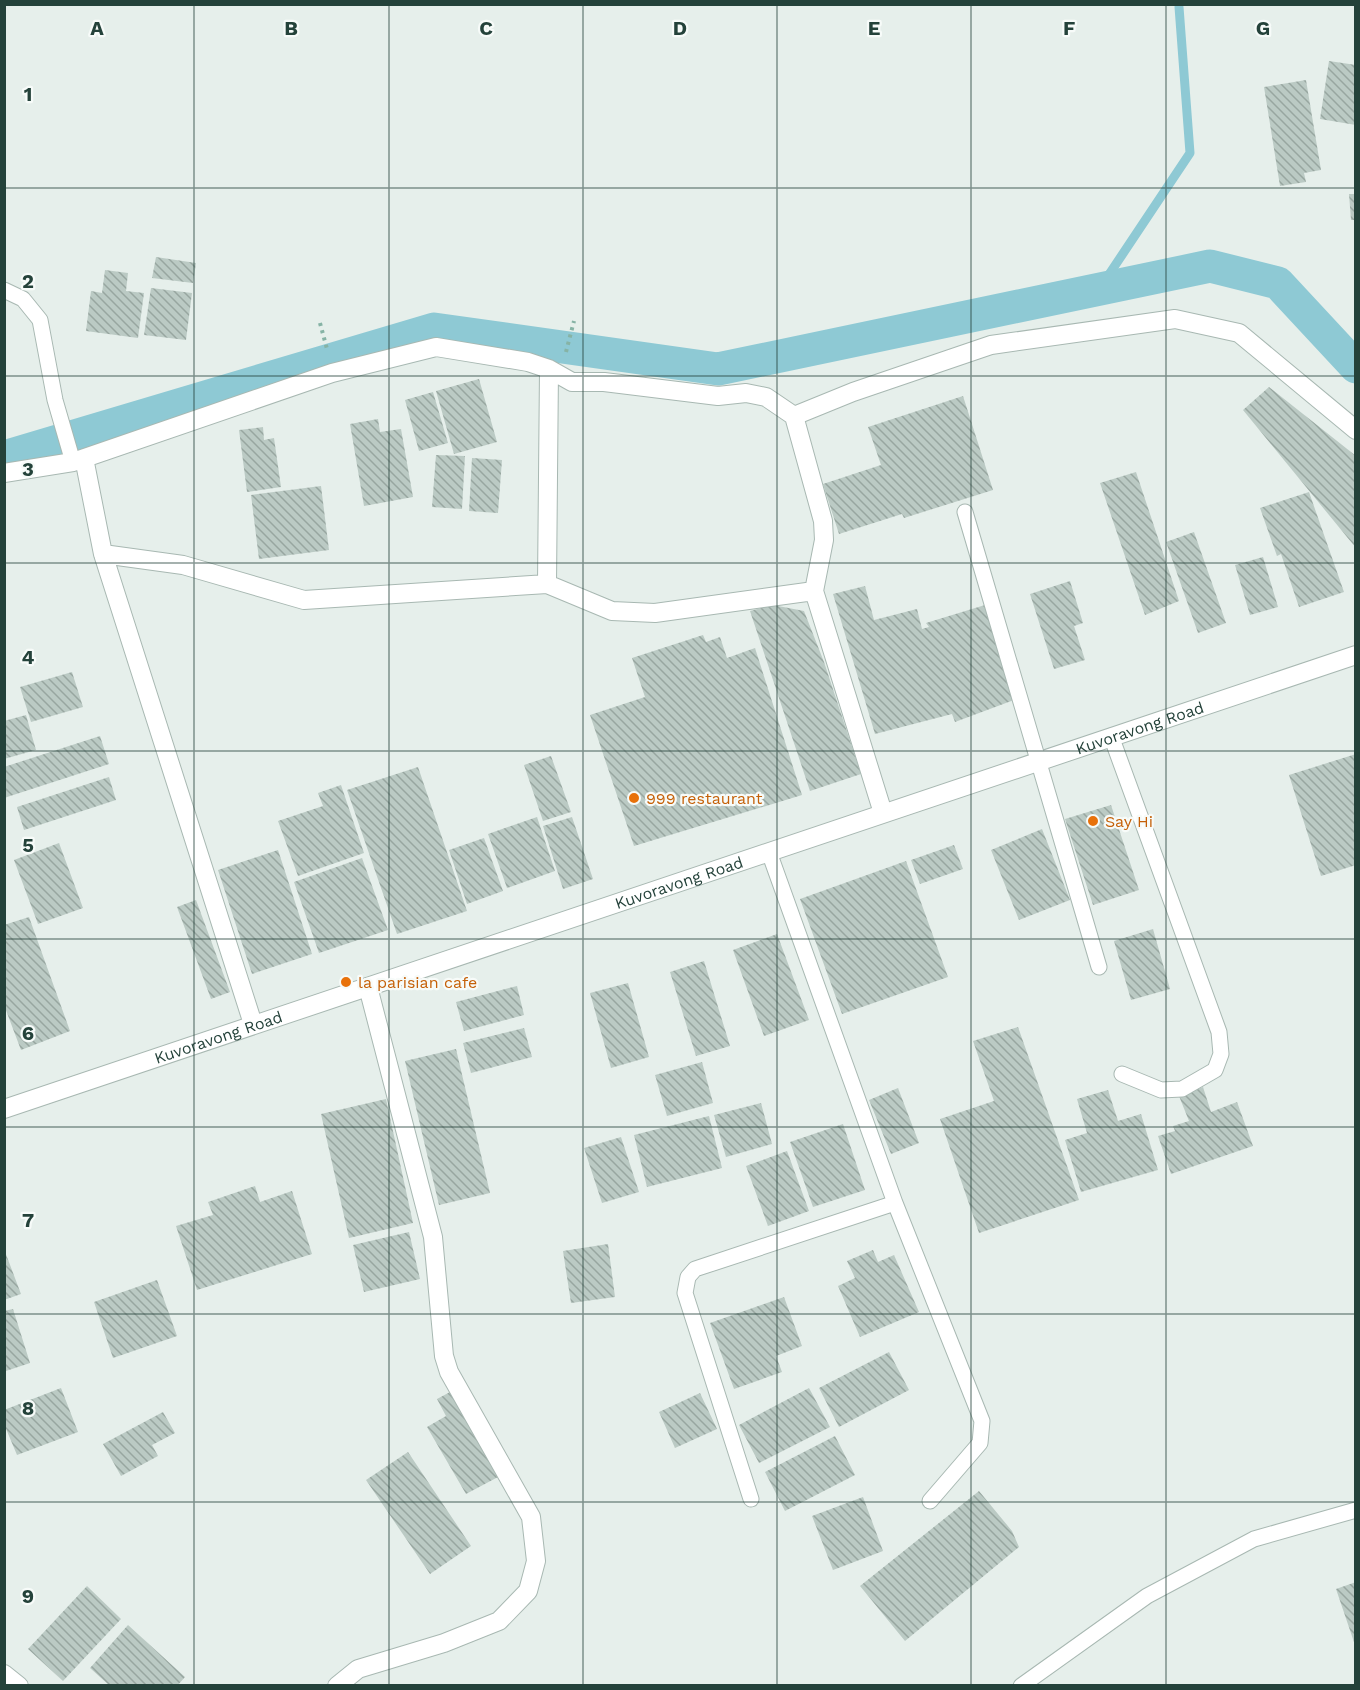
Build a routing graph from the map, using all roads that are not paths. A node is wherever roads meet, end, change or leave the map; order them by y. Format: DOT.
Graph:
graph roads {
  1 [pos="4,290"];
  2 [pos="556,365"];
  3 [pos="794,416"];
  4 [pos="1356,430"];
  5 [pos="75,455"];
  6 [pos="4,473"];
  7 [pos="965,512"];
  8 [pos="103,554"];
  9 [pos="547,584"];
  10 [pos="814,591"];
  11 [pos="1356,655"];
  12 [pos="1111,736"];
  13 [pos="1038,761"];
  14 [pos="883,813"];
  15 [pos="769,852"];
  16 [pos="1099,967"];
  17 [pos="368,987"];
  18 [pos="253,1024"];
  19 [pos="1122,1074"];
  20 [pos="4,1109"];
  21 [pos="895,1203"];
  22 [pos="751,1498"];
  23 [pos="930,1501"];
  24 [pos="1356,1510"];
  25 [pos="337,1686"];
  26 [pos="1021,1686"];
  1 -- 5 [label="lane"];
  2 -- 3 [label="street"];
  2 -- 5 [label="street"];
  2 -- 9 [label="street"];
  3 -- 4 [label="street"];
  3 -- 10 [label="street"];
  5 -- 6 [label="street"];
  5 -- 8 [label="street"];
  7 -- 13 [label="lane"];
  8 -- 9 [label="street"];
  8 -- 18 [label="street"];
  9 -- 10 [label="street"];
  10 -- 14 [label="street"];
  11 -- 12 [label="street, Kuvoravong Road"];
  12 -- 13 [label="street, Kuvoravong Road"];
  12 -- 19 [label="lane"];
  13 -- 14 [label="street, Kuvoravong Road"];
  13 -- 16 [label="lane"];
  14 -- 15 [label="street, Kuvoravong Road"];
  15 -- 17 [label="street, Kuvoravong Road"];
  15 -- 21 [label="lane"];
  17 -- 18 [label="street, Kuvoravong Road"];
  17 -- 25 [label="street"];
  18 -- 20 [label="street, Kuvoravong Road"];
  21 -- 22 [label="lane"];
  21 -- 23 [label="lane"];
  24 -- 26 [label="lane"];
}
